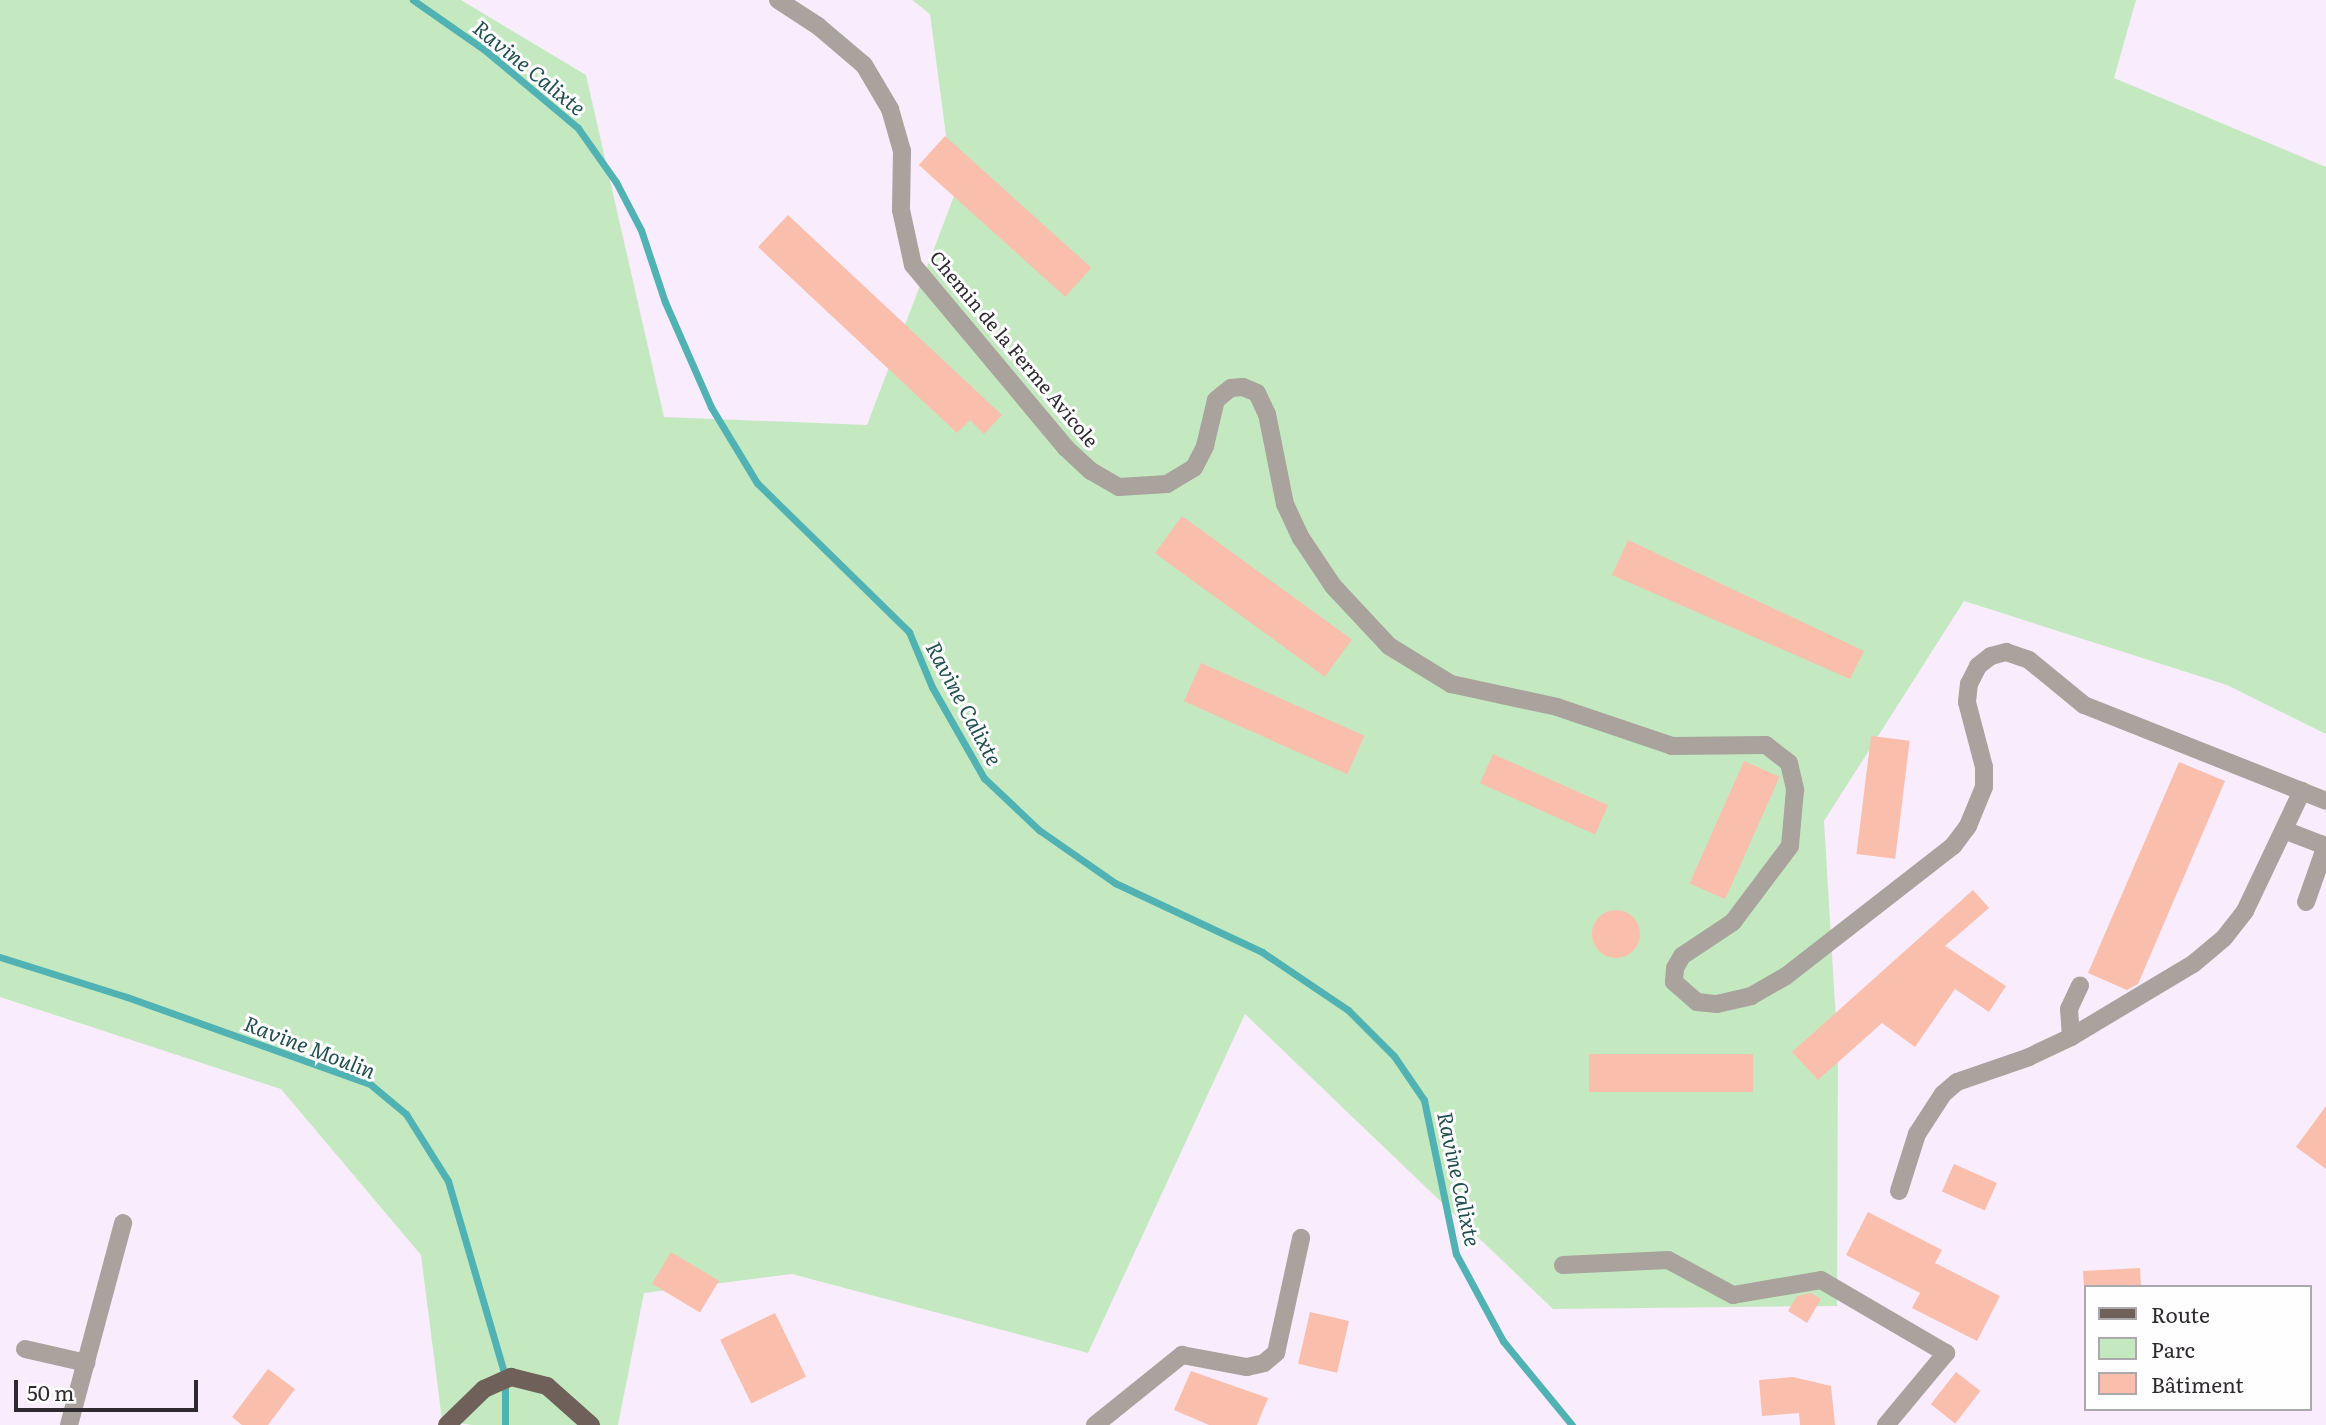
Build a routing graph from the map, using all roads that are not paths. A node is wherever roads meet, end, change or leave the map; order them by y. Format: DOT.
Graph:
graph roads {
  1 [pos="778,0"];
  2 [pos="2302,791"];
  3 [pos="2326,802"];
  4 [pos="2284,830"];
  5 [pos="2306,902"];
  6 [pos="2080,985"];
  7 [pos="2071,1037"];
  8 [pos="1899,1191"];
  9 [pos="123,1223"];
  10 [pos="1301,1238"];
  11 [pos="1563,1265"];
  12 [pos="25,1349"];
  13 [pos="86,1363"];
  14 [pos="69,1425"];
  15 [pos="447,1425"];
  16 [pos="591,1425"];
  17 [pos="1095,1425"];
  18 [pos="1886,1425"];
  1 -- 2 [label="street, Chemin de la Ferme Avicole"];
  2 -- 3 [label="street, Chemin de la Ferme Avicole"];
  2 -- 4 [label="street"];
  4 -- 5 [label="street"];
  4 -- 7 [label="street"];
  6 -- 7 [label="street"];
  7 -- 8 [label="street"];
  9 -- 13 [label="street"];
  10 -- 17 [label="street"];
  11 -- 18 [label="street"];
  12 -- 13 [label="street"];
  13 -- 14 [label="street"];
  15 -- 16 [label="main road"];
}
